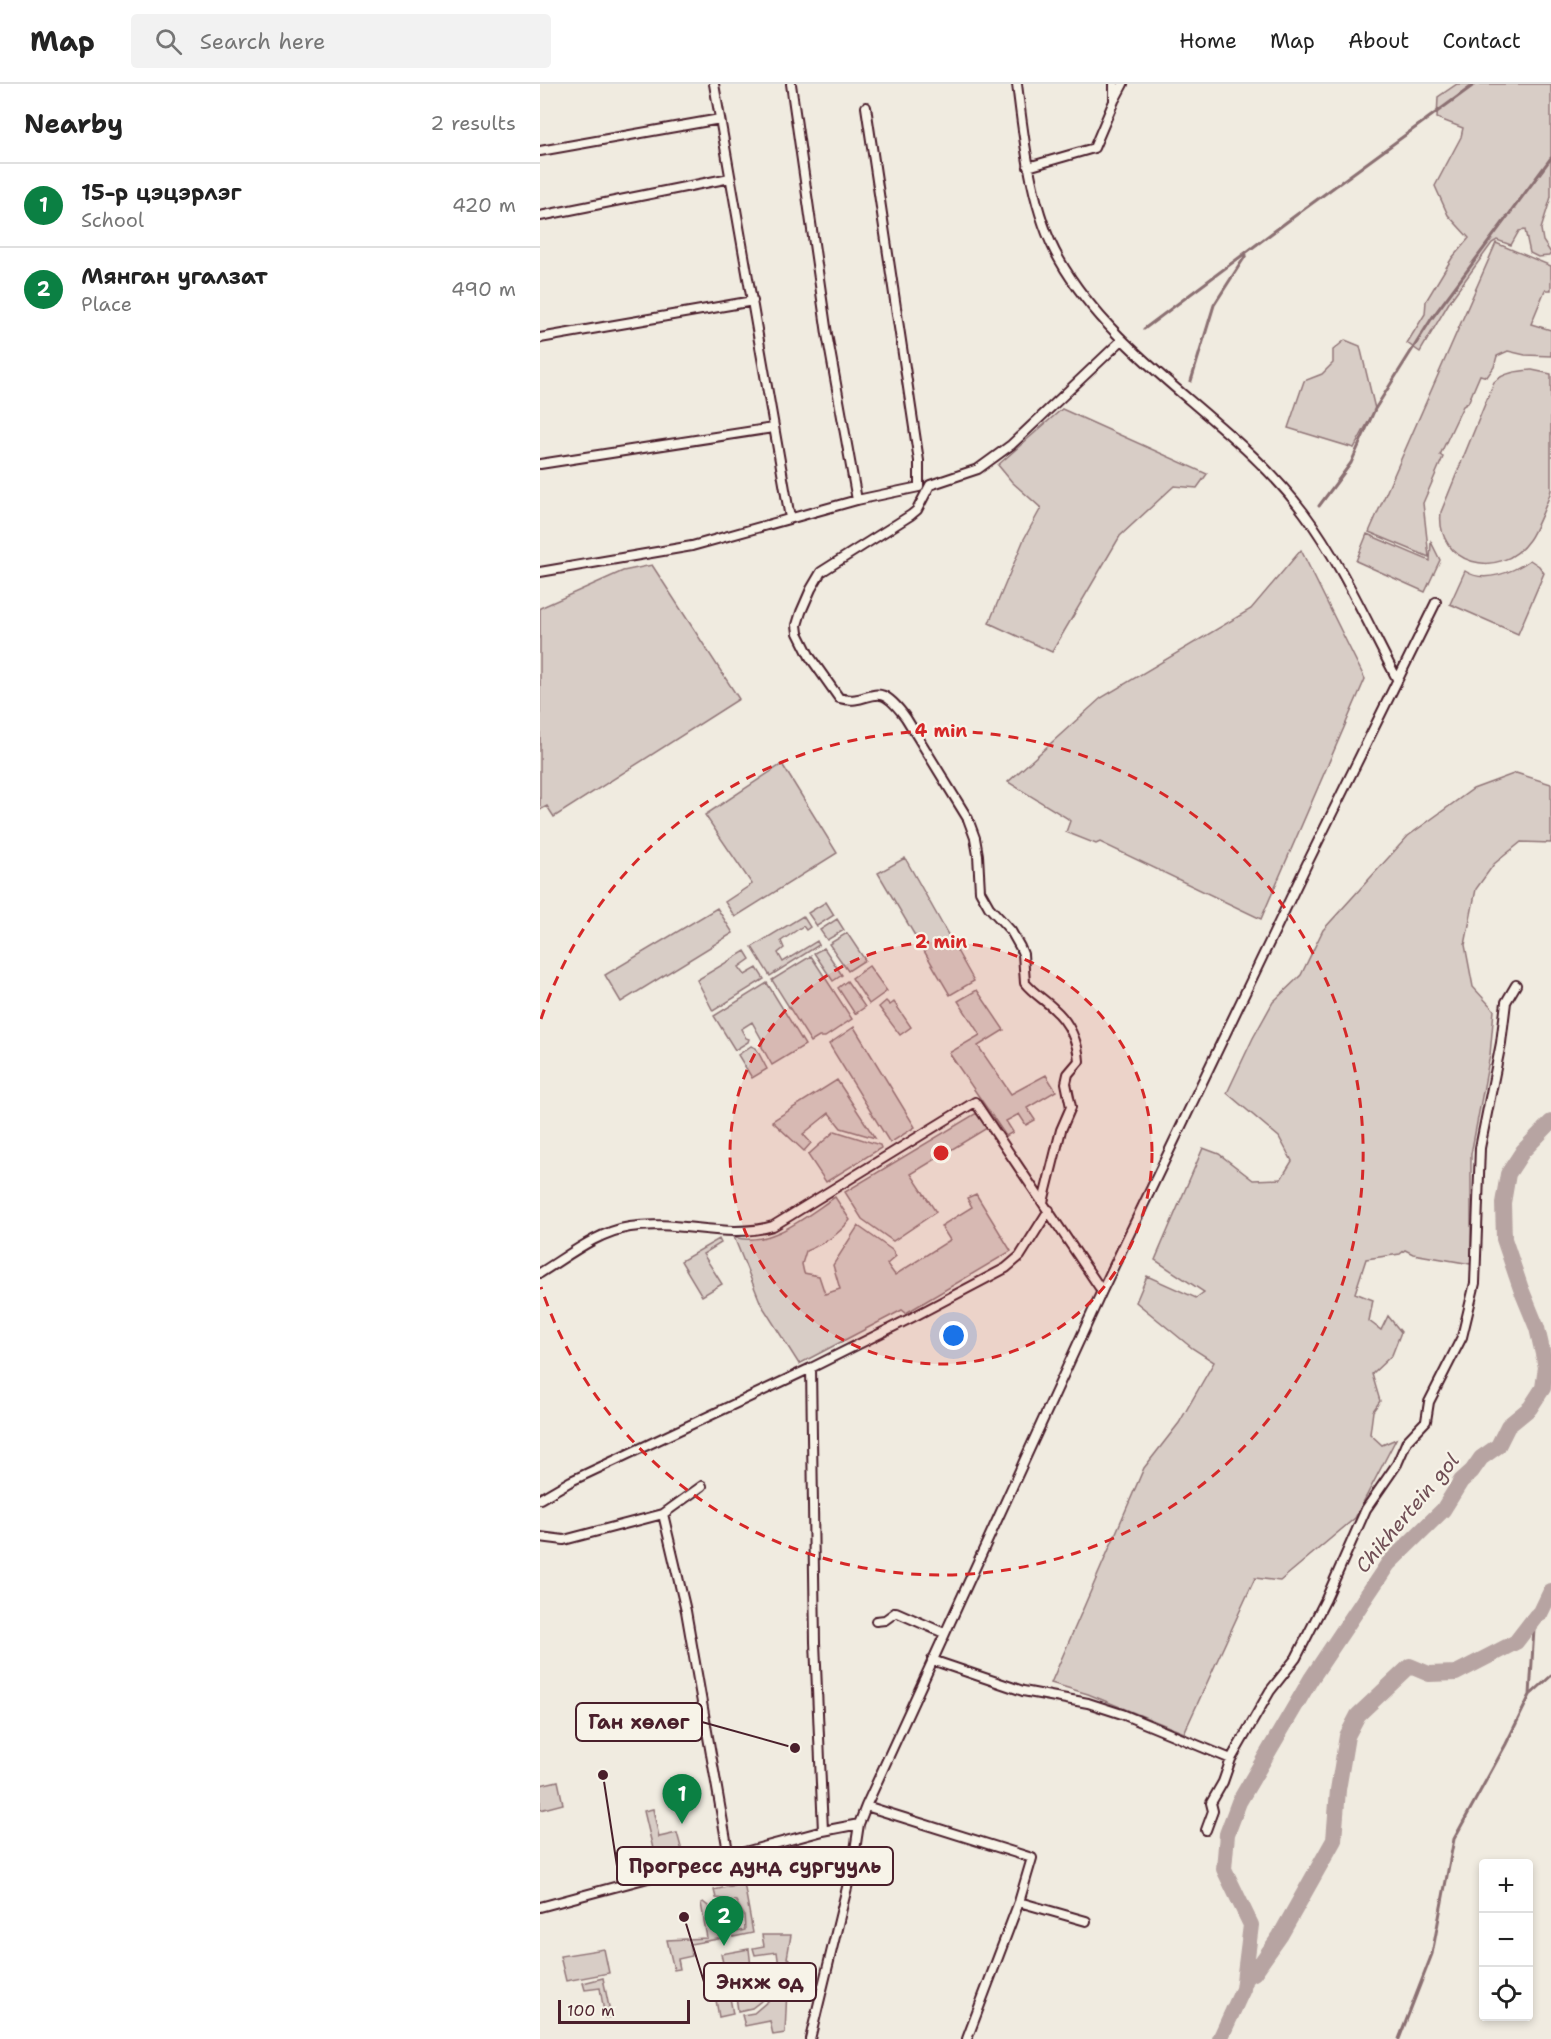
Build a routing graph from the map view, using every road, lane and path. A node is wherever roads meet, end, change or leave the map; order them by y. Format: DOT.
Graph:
graph roads {
  1 [pos="714,84"];
  2 [pos="791,84"];
  3 [pos="1017,84"];
  4 [pos="1114,84"];
  5 [pos="1122,84"];
  6 [pos="1114,101"];
  7 [pos="866,107"];
  8 [pos="720,119"];
  9 [pos="540,151"];
  10 [pos="1028,167"];
  11 [pos="730,178"];
  12 [pos="540,216"];
  13 [pos="753,301"];
  14 [pos="540,338"];
  15 [pos="1122,340"];
  16 [pos="773,428"];
  17 [pos="540,464"];
  18 [pos="930,485"];
  19 [pos="919,488"];
  20 [pos="857,500"];
  21 [pos="790,518"];
  22 [pos="540,573"];
  23 [pos="1436,602"];
  24 [pos="1397,679"];
  25 [pos="1516,985"];
  26 [pos="1043,1202"];
  27 [pos="1049,1210"];
  28 [pos="540,1273"];
  29 [pos="1102,1291"];
  30 [pos="811,1368"];
  31 [pos="702,1486"];
  32 [pos="540,1499"];
  33 [pos="663,1514"];
  34 [pos="540,1537"];
  35 [pos="876,1621"];
  36 [pos="944,1633"];
  37 [pos="932,1660"];
  38 [pos="1231,1759"];
  39 [pos="866,1806"];
  40 [pos="859,1824"];
  41 [pos="1206,1830"];
  42 [pos="823,1832"];
  43 [pos="729,1857"];
  44 [pos="1019,1902"];
  45 [pos="540,1907"];
  46 [pos="1086,1921"];
  47 [pos="810,2039"];
  48 [pos="967,2039"];
  1 -- 8 [label="street"];
  2 -- 20 [label="street"];
  3 -- 10 [label="street"];
  4 -- 6 [label="street"];
  5 -- 6 [label="street"];
  6 -- 10 [label="street"];
  7 -- 19 [label="street"];
  8 -- 9 [label="street"];
  8 -- 11 [label="street"];
  10 -- 15 [label="street"];
  11 -- 12 [label="street"];
  11 -- 13 [label="street"];
  13 -- 14 [label="street"];
  13 -- 16 [label="street"];
  15 -- 18 [label="street"];
  15 -- 24 [label="street"];
  16 -- 17 [label="street"];
  16 -- 21 [label="street"];
  18 -- 19 [label="street"];
  18 -- 26 [label="street"];
  19 -- 20 [label="street"];
  20 -- 21 [label="street"];
  21 -- 22 [label="street"];
  23 -- 24 [label="street"];
  24 -- 29 [label="street"];
  25 -- 38 [label="street"];
  26 -- 27 [label="street"];
  26 -- 28 [label="street"];
  27 -- 29 [label="street"];
  27 -- 30 [label="street"];
  29 -- 36 [label="street"];
  30 -- 32 [label="street"];
  30 -- 42 [label="street"];
  31 -- 33 [label="street"];
  33 -- 34 [label="street"];
  33 -- 43 [label="street"];
  35 -- 36 [label="street"];
  36 -- 37 [label="street"];
  37 -- 38 [label="street"];
  37 -- 39 [label="street"];
  38 -- 41 [label="street"];
  39 -- 40 [label="street"];
  39 -- 44 [label="street"];
  40 -- 42 [label="street"];
  40 -- 47 [label="street"];
  42 -- 43 [label="street"];
  43 -- 45 [label="street"];
  44 -- 46 [label="street"];
  44 -- 48 [label="street"];
}
